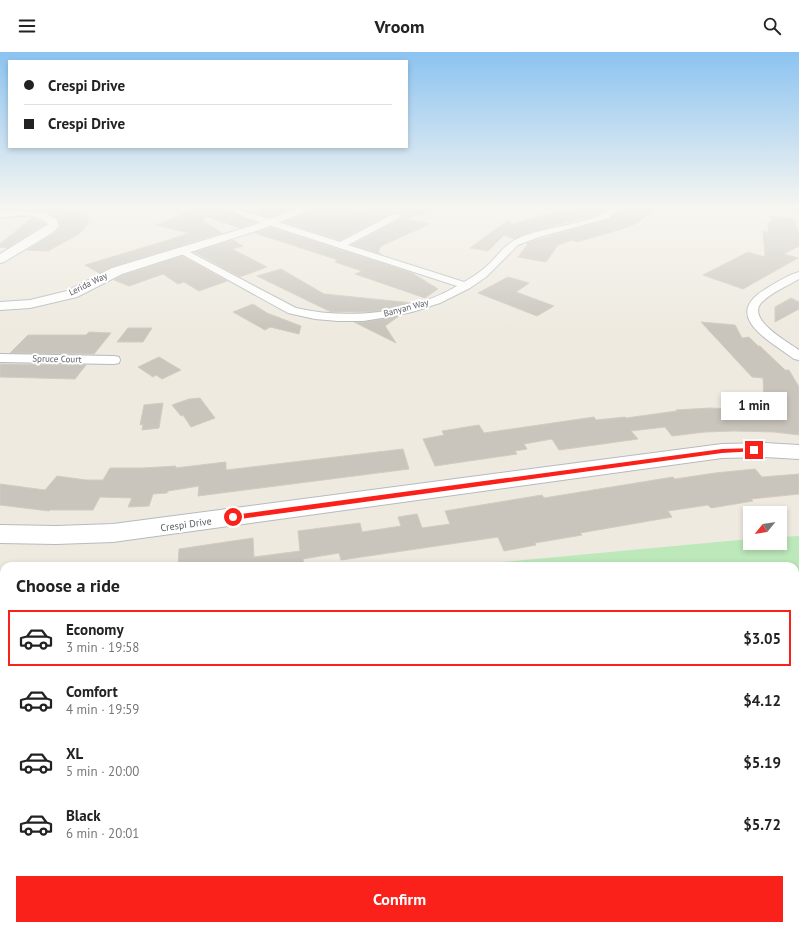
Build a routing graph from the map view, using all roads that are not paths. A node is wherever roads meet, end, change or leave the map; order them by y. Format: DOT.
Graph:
graph roads {
  1 [pos="21,247"];
  2 [pos="194,247"];
  3 [pos="347,247"];
  4 [pos="510,247"];
  5 [pos="181,251"];
  6 [pos="0,259"];
  7 [pos="799,275"];
  8 [pos="466,286"];
  9 [pos="0,306"];
  10 [pos="799,356"];
  11 [pos="0,358"];
  12 [pos="114,360"];
  13 [pos="799,452"];
  14 [pos="0,534"];
  1 -- 6 [label="street"];
  2 -- 5 [label="street, Lerida Way"];
  3 -- 8 [label="street"];
  4 -- 8 [label="street, Banyan Way"];
  5 -- 8 [label="street, Banyan Way"];
  5 -- 9 [label="street, Lerida Way"];
  7 -- 10 [label="street"];
  11 -- 12 [label="street, Spruce Court"];
  13 -- 14 [label="street, Crespi Drive"];
}
